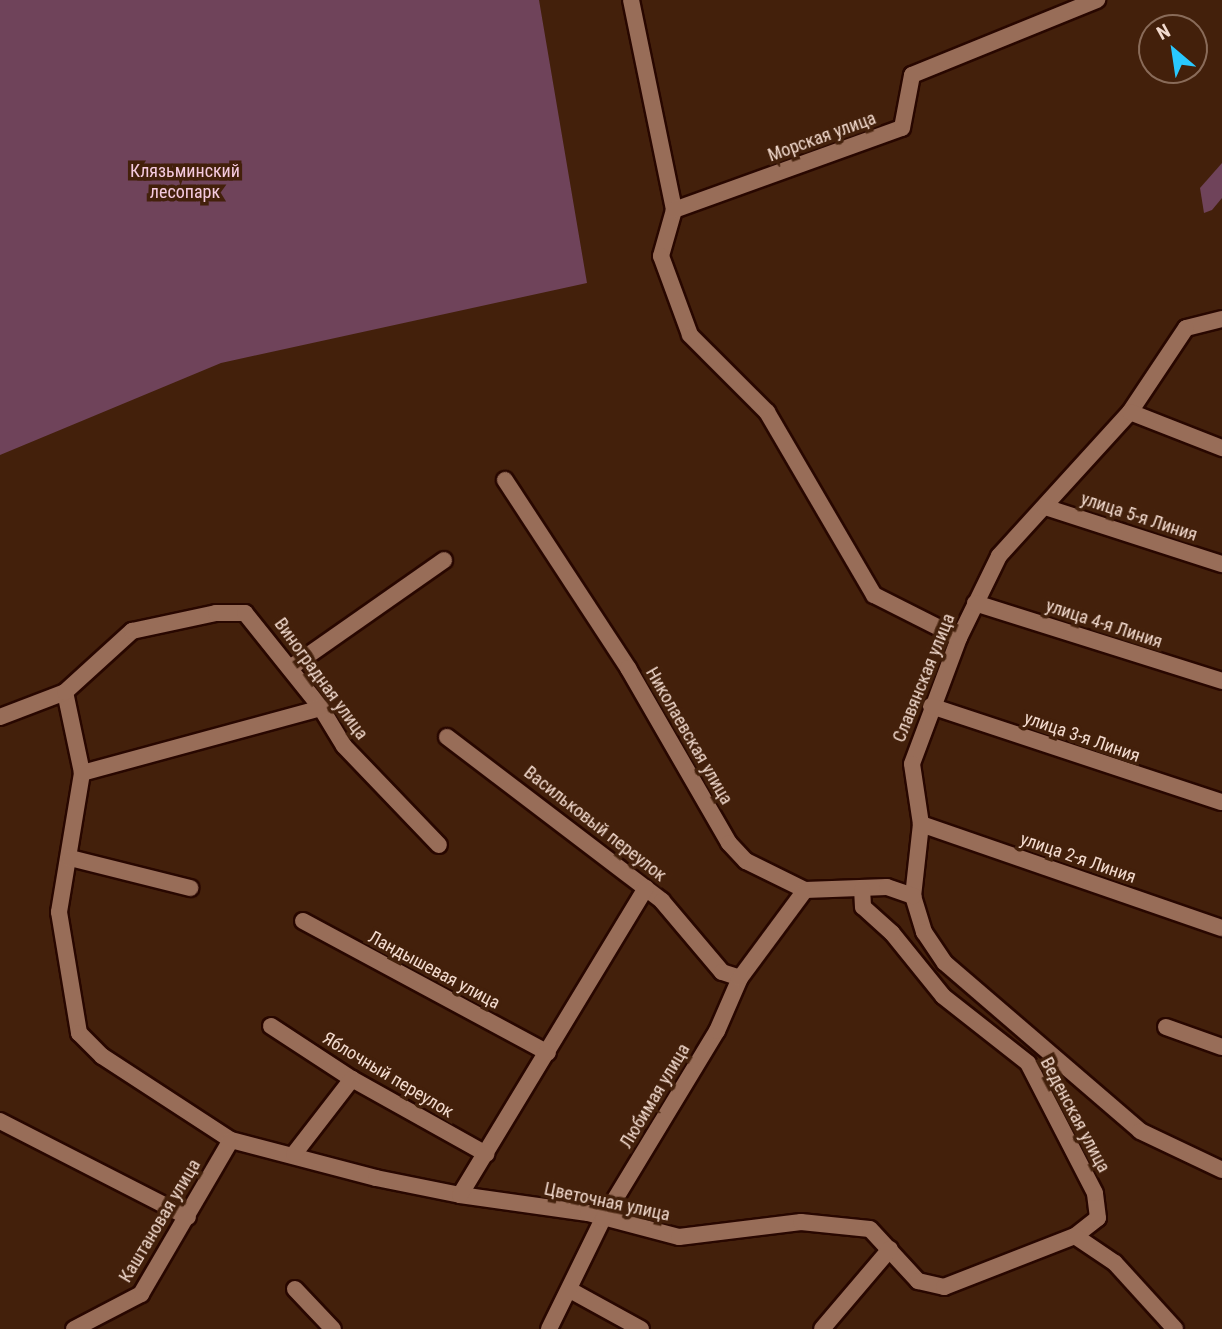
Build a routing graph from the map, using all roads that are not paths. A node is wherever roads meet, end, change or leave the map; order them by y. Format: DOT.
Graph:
graph roads {
  1 [pos="631,0"];
  2 [pos="1097,0"];
  3 [pos="674,210"];
  4 [pos="1219,321"];
  5 [pos="1130,412"];
  6 [pos="1222,448"];
  7 [pos="505,480"];
  8 [pos="1045,508"];
  9 [pos="444,560"];
  10 [pos="1222,564"];
  11 [pos="975,603"];
  12 [pos="959,638"];
  13 [pos="290,668"];
  14 [pos="1222,681"];
  15 [pos="65,692"];
  16 [pos="931,706"];
  17 [pos="321,708"];
  18 [pos="0,717"];
  19 [pos="447,737"];
  20 [pos="82,773"];
  21 [pos="1222,803"];
  22 [pos="921,824"];
  23 [pos="439,845"];
  24 [pos="70,858"];
  25 [pos="190,888"];
  26 [pos="646,888"];
  27 [pos="806,890"];
  28 [pos="862,890"];
  29 [pos="913,896"];
  30 [pos="303,921"];
  31 [pos="1222,928"];
  32 [pos="740,978"];
  33 [pos="271,1026"];
  34 [pos="1166,1027"];
  35 [pos="1222,1047"];
  36 [pos="548,1053"];
  37 [pos="352,1079"];
  38 [pos="0,1121"];
  39 [pos="231,1140"];
  40 [pos="294,1154"];
  41 [pos="486,1154"];
  42 [pos="1222,1170"];
  43 [pos="460,1195"];
  44 [pos="188,1217"];
  45 [pos="603,1219"];
  46 [pos="1075,1236"];
  47 [pos="890,1249"];
  48 [pos="295,1289"];
  49 [pos="570,1290"];
  50 [pos="74,1329"];
  51 [pos="333,1329"];
  52 [pos="549,1329"];
  53 [pos="641,1329"];
  54 [pos="822,1329"];
  55 [pos="1175,1329"];
  1 -- 3 [label="street"];
  2 -- 3 [label="street, Морская улица"];
  3 -- 12 [label="street"];
  4 -- 5 [label="street, Славянская улица"];
  5 -- 6 [label="street"];
  5 -- 8 [label="street, Славянская улица"];
  7 -- 27 [label="street, Николаевская улица"];
  8 -- 10 [label="street, улица 5-я Линия"];
  8 -- 11 [label="street, Славянская улица"];
  9 -- 13 [label="street"];
  11 -- 12 [label="street, Славянская улица"];
  11 -- 14 [label="street, улица 4-я Линия"];
  12 -- 16 [label="street, Славянская улица"];
  13 -- 15 [label="street, Виноградная улица"];
  13 -- 17 [label="street, Виноградная улица"];
  15 -- 18 [label="street, Виноградная улица"];
  15 -- 20 [label="street"];
  16 -- 21 [label="street, улица 3-я Линия"];
  16 -- 22 [label="street, Славянская улица"];
  17 -- 20 [label="street"];
  17 -- 23 [label="street, Виноградная улица"];
  19 -- 26 [label="street, Васильковый переулок"];
  20 -- 24 [label="street"];
  22 -- 29 [label="street, Славянская улица"];
  22 -- 31 [label="street, улица 2-я Линия"];
  24 -- 25 [label="street"];
  24 -- 39 [label="street"];
  26 -- 32 [label="street, Васильковый переулок"];
  26 -- 36 [label="street"];
  27 -- 28 [label="street, Николаевская улица"];
  27 -- 32 [label="street, Любимая улица"];
  28 -- 29 [label="street, Николаевская улица"];
  28 -- 46 [label="street, Веденская улица"];
  29 -- 42 [label="street, Славянская улица"];
  30 -- 36 [label="street, Ландышевая улица"];
  32 -- 45 [label="street, Любимая улица"];
  33 -- 37 [label="street, Яблочный переулок"];
  34 -- 35 [label="street"];
  36 -- 41 [label="street"];
  37 -- 40 [label="street"];
  37 -- 41 [label="street, Яблочный переулок"];
  38 -- 44 [label="street"];
  39 -- 40 [label="street, Цветочная улица"];
  39 -- 44 [label="street, Каштановая улица"];
  40 -- 43 [label="street, Цветочная улица"];
  41 -- 43 [label="street"];
  43 -- 45 [label="street, Цветочная улица"];
  44 -- 50 [label="street, Каштановая улица"];
  45 -- 47 [label="street, Цветочная улица"];
  45 -- 49 [label="street, Любимая улица"];
  46 -- 47 [label="street, Цветочная улица"];
  46 -- 55 [label="street"];
  47 -- 54 [label="street"];
  48 -- 51 [label="street"];
  49 -- 52 [label="street, Любимая улица"];
  49 -- 53 [label="street"];
}
